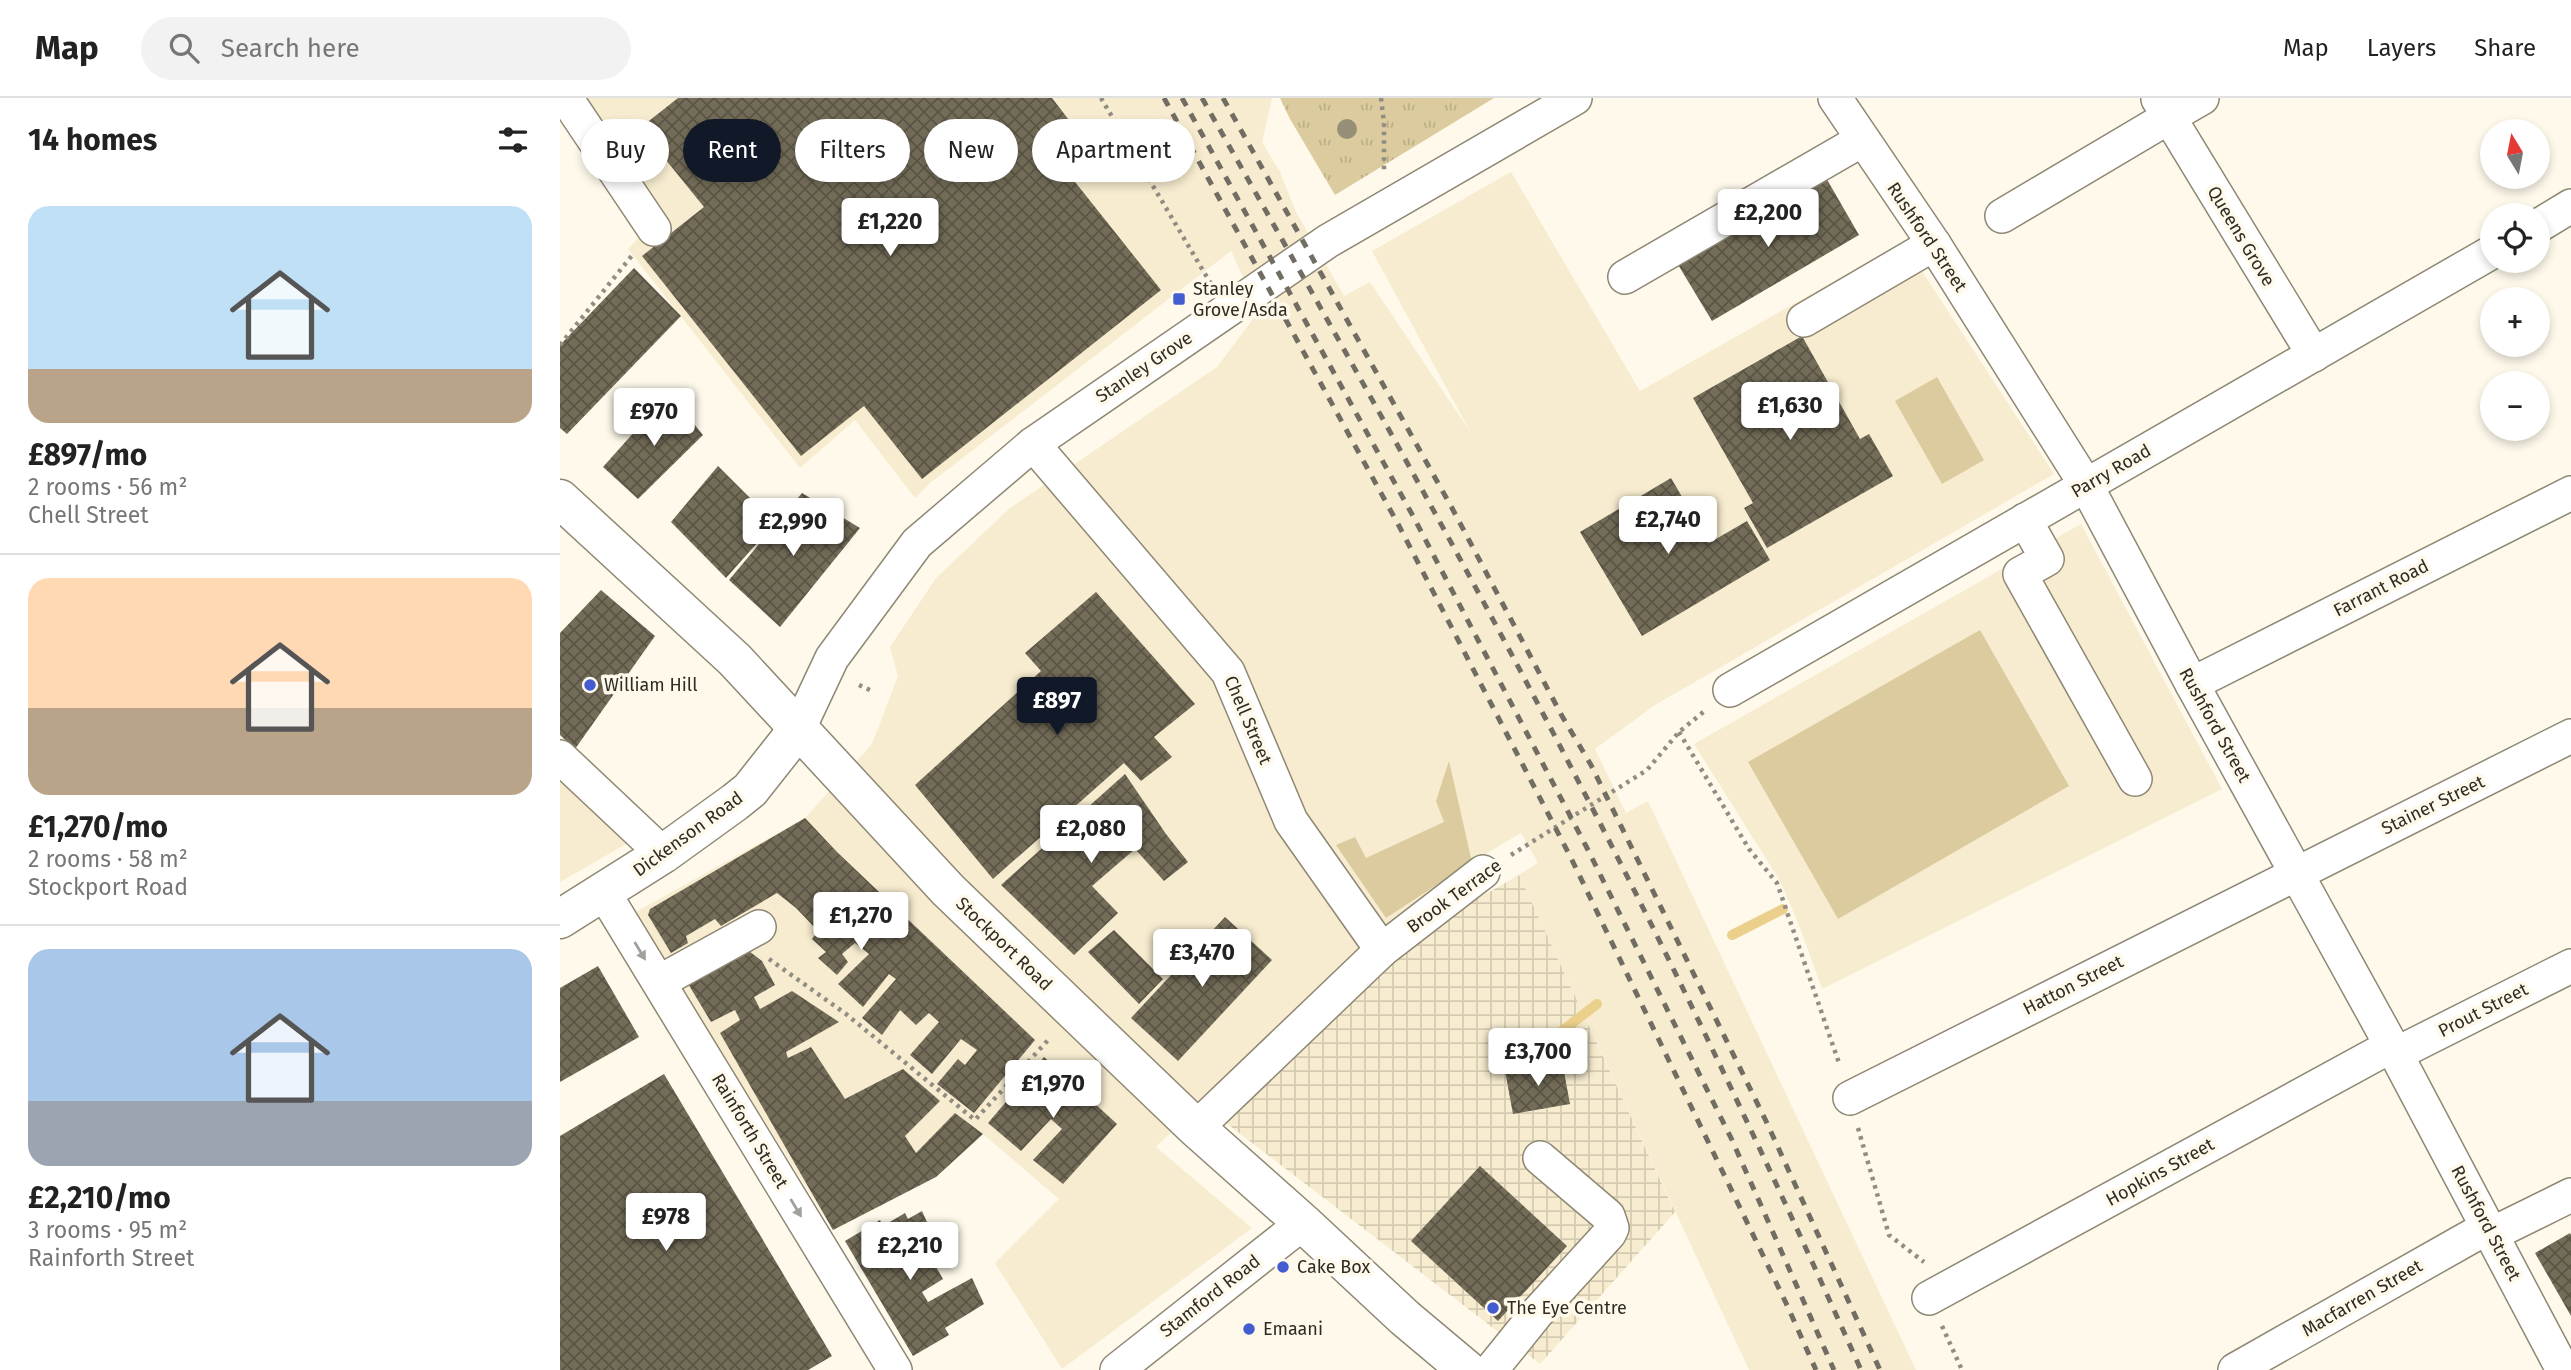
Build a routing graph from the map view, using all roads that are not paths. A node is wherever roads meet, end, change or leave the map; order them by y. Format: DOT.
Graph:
graph roads {
  1 [pos="566,98"];
  2 [pos="1575,98"];
  3 [pos="1835,98"];
  4 [pos="2202,98"];
  5 [pos="2163,107"];
  6 [pos="1862,140"];
  7 [pos="2571,206"];
  8 [pos="2002,216"];
  9 [pos="2550,219"];
  10 [pos="654,229"];
  11 [pos="1934,244"];
  12 [pos="2480,259"];
  13 [pos="1625,277"];
  14 [pos="1804,320"];
  15 [pos="2314,355"];
  16 [pos="1032,444"];
  17 [pos="2086,485"];
  18 [pos="2571,493"];
  19 [pos="560,499"];
  20 [pos="2025,520"];
  21 [pos="2192,684"];
  22 [pos="1730,690"];
  23 [pos="799,728"];
  24 [pos="2571,736"];
  25 [pos="560,757"];
  26 [pos="2135,779"];
  27 [pos="663,854"];
  28 [pos="1483,872"];
  29 [pos="2296,873"];
  30 [pos="604,893"];
  31 [pos="560,919"];
  32 [pos="750,933"];
  33 [pos="1382,950"];
  34 [pos="2571,966"];
  35 [pos="659,982"];
  36 [pos="2393,1050"];
  37 [pos="1850,1098"];
  38 [pos="1196,1129"];
  39 [pos="1540,1158"];
  40 [pos="2571,1195"];
  41 [pos="1303,1223"];
  42 [pos="2490,1231"];
  43 [pos="1929,1298"];
  44 [pos="895,1370"];
  45 [pos="1117,1370"];
  46 [pos="1467,1370"];
  47 [pos="1491,1370"];
  48 [pos="2235,1370"];
  49 [pos="2563,1370"];
  1 -- 10 [label="street"];
  2 -- 16 [label="street, Stanley Grove"];
  3 -- 6 [label="street, Rushford Street"];
  4 -- 5 [label="street"];
  5 -- 8 [label="street"];
  5 -- 15 [label="street, Queens Grove"];
  6 -- 11 [label="street, Rushford Street"];
  6 -- 13 [label="street"];
  7 -- 9 [label="street"];
  11 -- 14 [label="street"];
  11 -- 17 [label="street, Rushford Street"];
  12 -- 15 [label="street, Parry Road"];
  15 -- 17 [label="street, Parry Road"];
  16 -- 23 [label="street, Stanley Grove"];
  16 -- 33 [label="street, Chell Street"];
  17 -- 20 [label="street, Parry Road"];
  17 -- 21 [label="street, Rushford Street"];
  18 -- 21 [label="street, Farrant Road"];
  19 -- 23 [label="highway, Stockport Road"];
  20 -- 22 [label="street, Parry Road"];
  20 -- 26 [label="street"];
  21 -- 29 [label="street, Rushford Street"];
  23 -- 27 [label="highway, Dickenson Road"];
  23 -- 38 [label="highway, Stockport Road"];
  24 -- 29 [label="street, Stainer Street"];
  25 -- 27 [label="street"];
  27 -- 30 [label="highway, Dickenson Road"];
  28 -- 33 [label="street, Brook Terrace"];
  29 -- 36 [label="street, Rushford Street"];
  29 -- 37 [label="street, Hatton Street"];
  30 -- 31 [label="highway, Dickenson Road"];
  30 -- 35 [label="street, Rainforth Street, one-way"];
  32 -- 35 [label="street"];
  33 -- 38 [label="street, Brook Terrace"];
  34 -- 36 [label="street, Prout Street"];
  35 -- 44 [label="street, Rainforth Street, one-way"];
  36 -- 42 [label="street, Rushford Street"];
  36 -- 43 [label="street, Hopkins Street"];
  38 -- 41 [label="highway, Stockport Road"];
  39 -- 47 [label="street"];
  40 -- 42 [label="street, Macfarren Street"];
  41 -- 45 [label="street, Stamford Road"];
  41 -- 46 [label="highway, Stockport Road"];
  42 -- 48 [label="street, Macfarren Street"];
  42 -- 49 [label="street, Rushford Street"];
}
